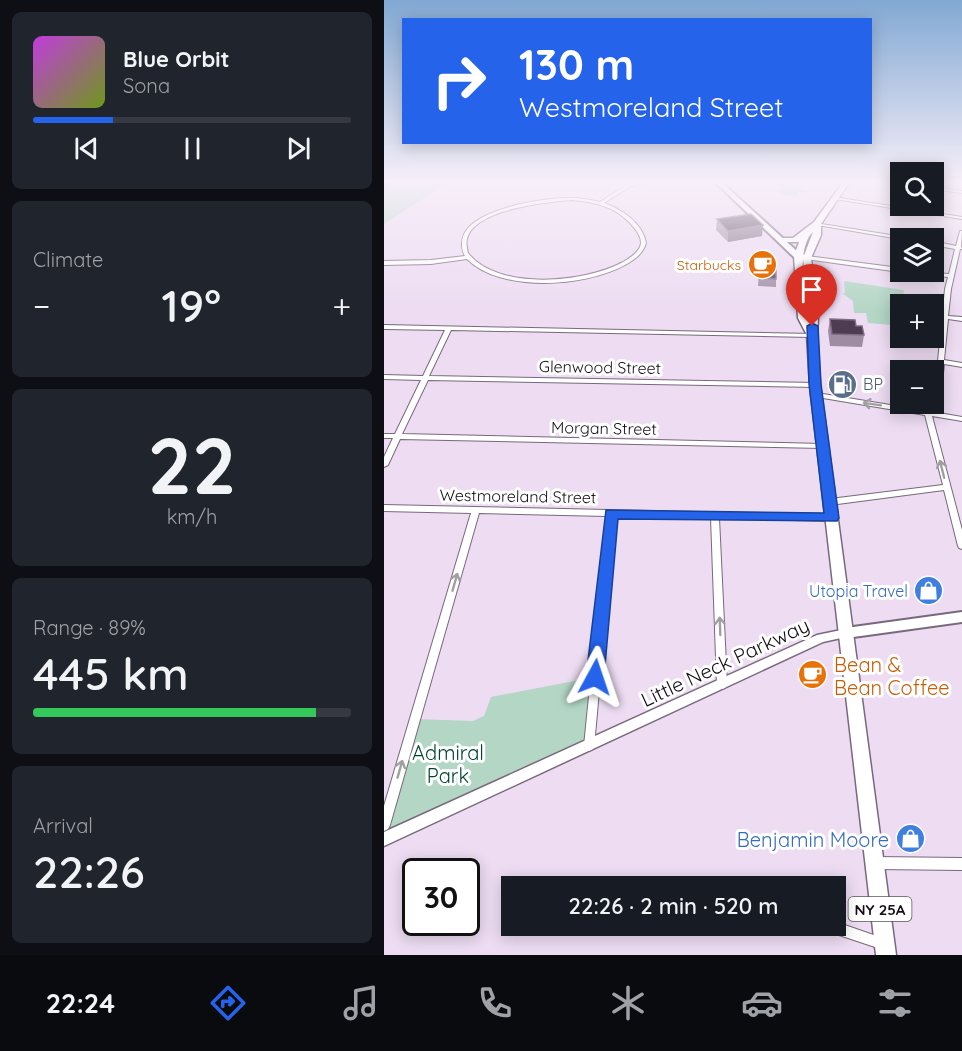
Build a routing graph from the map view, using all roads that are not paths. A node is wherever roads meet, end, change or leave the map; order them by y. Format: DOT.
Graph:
graph roads {
  1 [pos="817,224"];
  2 [pos="476,225"];
  3 [pos="633,225"];
  4 [pos="765,225"];
  5 [pos="820,225"];
  6 [pos="962,232"];
  7 [pos="807,234"];
  8 [pos="890,236"];
  9 [pos="782,240"];
  10 [pos="944,245"];
  11 [pos="960,248"];
  12 [pos="468,257"];
  13 [pos="802,257"];
  14 [pos="384,262"];
  15 [pos="890,269"];
  16 [pos="944,275"];
  17 [pos="950,276"];
  18 [pos="946,317"];
  19 [pos="962,319"];
  20 [pos="384,327"];
  21 [pos="449,328"];
  22 [pos="812,335"];
  23 [pos="942,360"];
  24 [pos="944,362"];
  25 [pos="962,365"];
  26 [pos="384,377"];
  27 [pos="425,377"];
  28 [pos="816,390"];
  29 [pos="890,405"];
  30 [pos="932,414"];
  31 [pos="938,414"];
  32 [pos="962,418"];
  33 [pos="384,436"];
  34 [pos="398,436"];
  35 [pos="823,446"];
  36 [pos="384,465"];
  37 [pos="947,488"];
  38 [pos="830,502"];
  39 [pos="384,508"];
  40 [pos="476,510"];
  41 [pos="611,513"];
  42 [pos="715,516"];
  43 [pos="832,518"];
  44 [pos="962,546"];
  45 [pos="962,616"];
  46 [pos="846,633"];
  47 [pos="722,685"];
  48 [pos="589,746"];
  49 [pos="384,825"];
  50 [pos="384,839"];
  51 [pos="874,863"];
  52 [pos="962,864"];
  53 [pos="846,933"];
  54 [pos="885,949"];
  1 -- 7 [label="main road, NY 25A"];
  1 -- 13 [label="main road, NY 25A"];
  2 -- 12 [label="street"];
  3 -- 12 [label="street"];
  4 -- 9 [label="main road"];
  5 -- 8 [label="street"];
  6 -- 11 [label="street"];
  7 -- 9 [label="main road"];
  7 -- 13 [label="main road, NY 25A"];
  9 -- 13 [label="main road"];
  10 -- 11 [label="street"];
  11 -- 17 [label="street"];
  12 -- 14 [label="street"];
  13 -- 15 [label="street"];
  13 -- 22 [label="main road, NY 25A"];
  16 -- 17 [label="street"];
  17 -- 18 [label="street"];
  18 -- 19 [label="street"];
  18 -- 23 [label="street"];
  20 -- 21 [label="street"];
  21 -- 22 [label="street"];
  21 -- 27 [label="street"];
  22 -- 28 [label="main road, NY 25A"];
  24 -- 25 [label="street"];
  26 -- 27 [label="street, Glenwood Street"];
  27 -- 28 [label="street, Glenwood Street"];
  27 -- 34 [label="street"];
  29 -- 28 [label="street, Glenwood Street, one-way"];
  28 -- 35 [label="main road, NY 25A"];
  37 -- 30 [label="street, one-way"];
  31 -- 32 [label="street, Glenwood Street"];
  33 -- 34 [label="street, Morgan Street"];
  34 -- 35 [label="street, Morgan Street"];
  34 -- 36 [label="street"];
  35 -- 38 [label="main road, NY 25A"];
  37 -- 38 [label="street"];
  37 -- 44 [label="street"];
  38 -- 43 [label="main road, NY 25A"];
  39 -- 40 [label="street, Westmoreland Street"];
  40 -- 41 [label="street, Westmoreland Street"];
  49 -- 40 [label="street, one-way"];
  41 -- 42 [label="street, Westmoreland Street"];
  41 -- 48 [label="street"];
  42 -- 43 [label="street, Westmoreland Street"];
  47 -- 42 [label="street, one-way"];
  43 -- 46 [label="main road, NY 25A"];
  45 -- 46 [label="main road, Little Neck Parkway"];
  46 -- 47 [label="street, Little Neck Parkway"];
  46 -- 51 [label="main road, NY 25A"];
  47 -- 48 [label="street, Little Neck Parkway"];
  48 -- 50 [label="street, Little Neck Parkway"];
  51 -- 52 [label="street"];
  51 -- 54 [label="main road, NY 25A"];
  53 -- 54 [label="street"];
}
